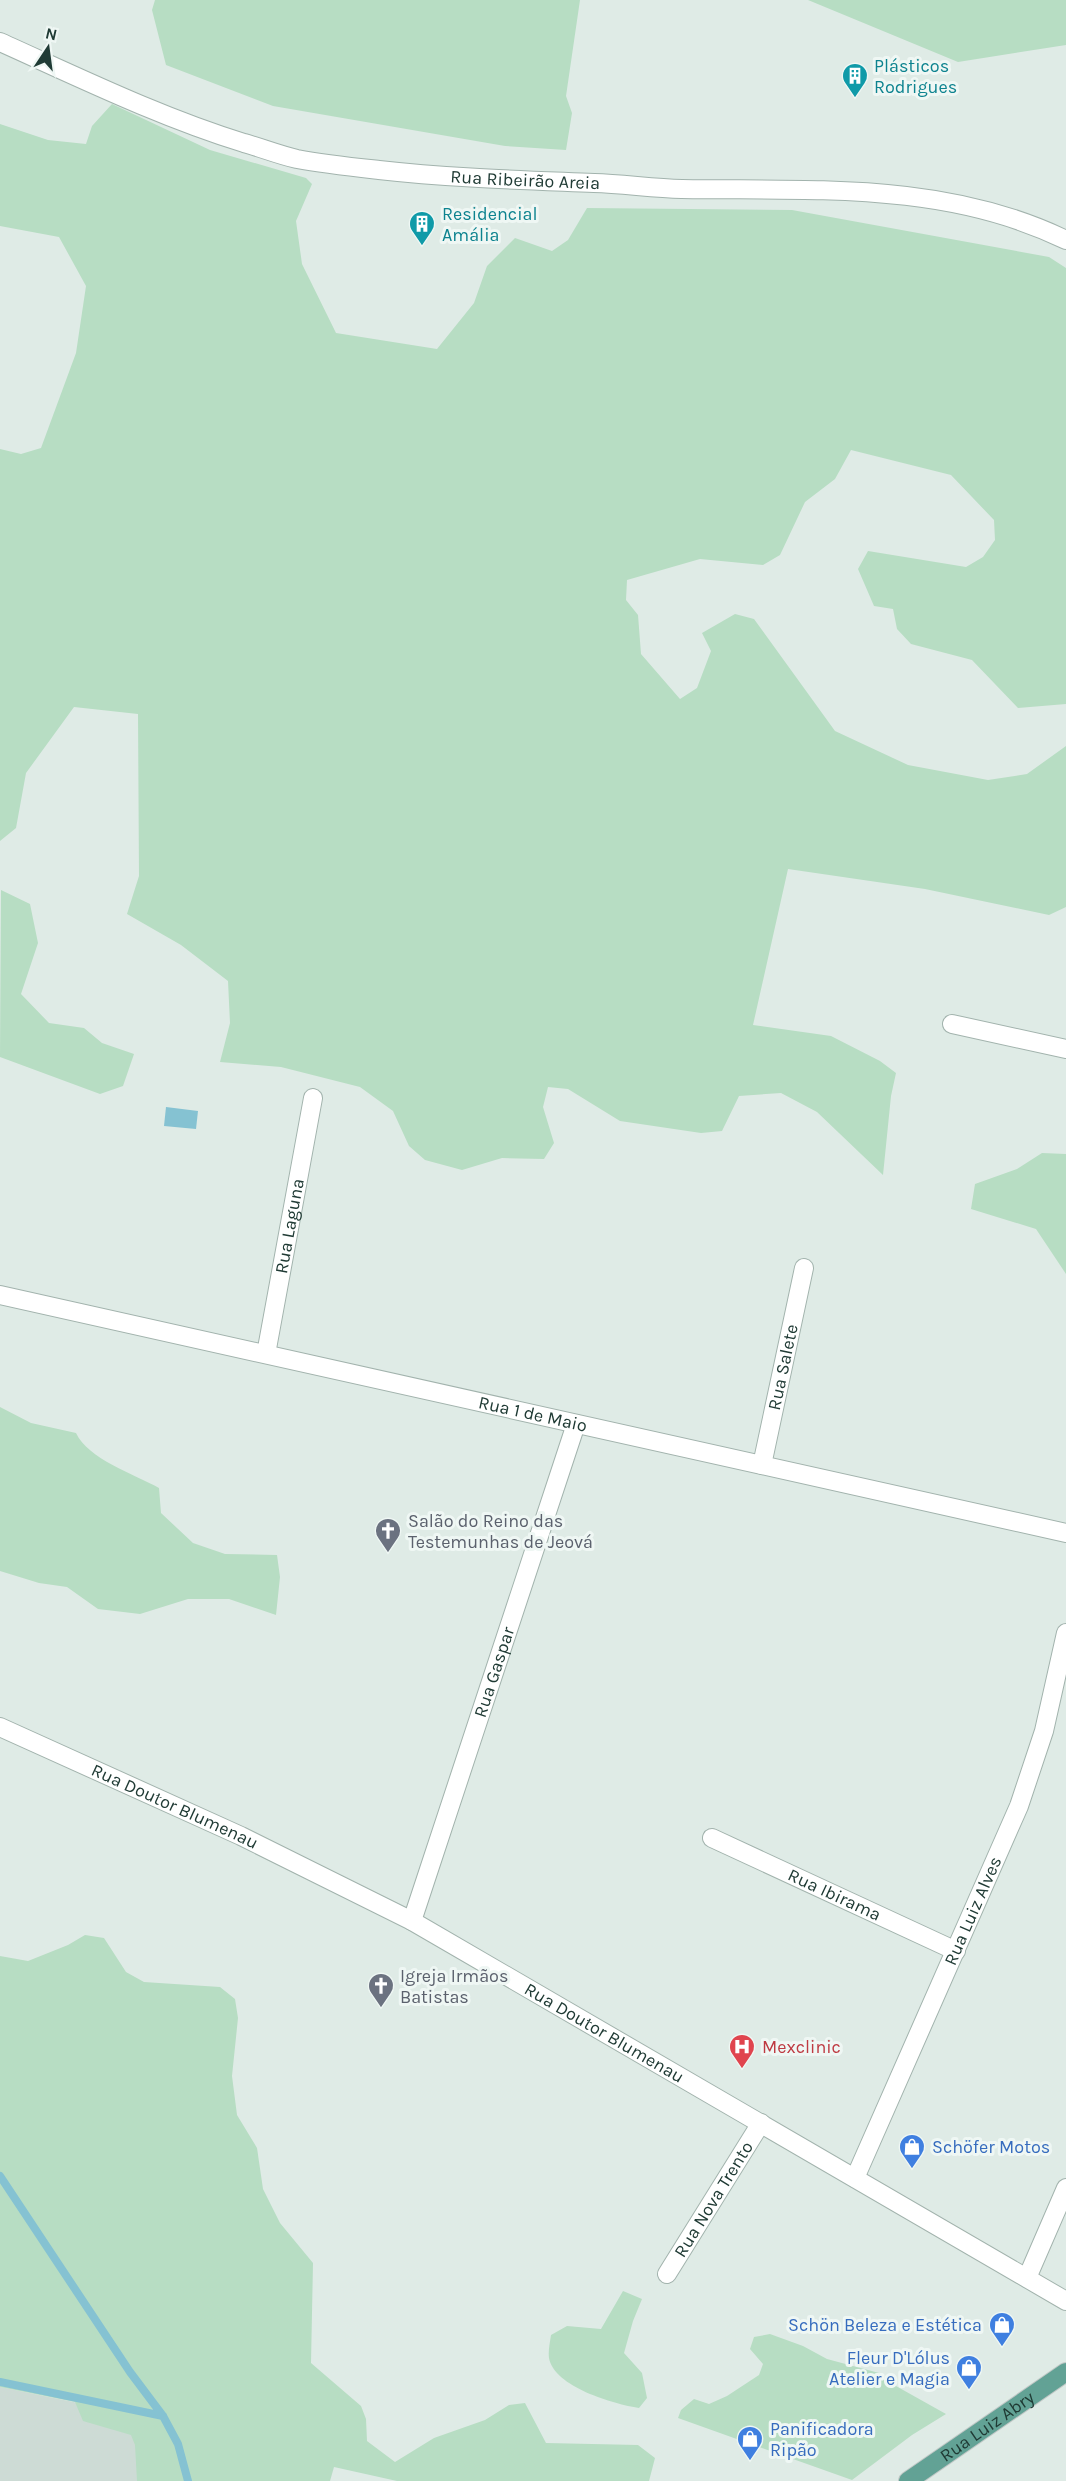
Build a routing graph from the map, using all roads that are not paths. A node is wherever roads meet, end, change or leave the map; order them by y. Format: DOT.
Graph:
graph roads {
  1 [pos="0,42"];
  2 [pos="1066,240"];
  3 [pos="952,1024"];
  4 [pos="1066,1049"];
  5 [pos="314,1098"];
  6 [pos="804,1268"];
  7 [pos="0,1295"];
  8 [pos="266,1354"];
  9 [pos="576,1424"];
  10 [pos="762,1465"];
  11 [pos="1066,1533"];
  12 [pos="1066,1633"];
  13 [pos="0,1727"];
  14 [pos="712,1838"];
  15 [pos="412,1921"];
  16 [pos="956,1951"];
  17 [pos="761,2124"];
  18 [pos="855,2178"];
  19 [pos="1066,2188"];
  20 [pos="667,2274"];
  21 [pos="1028,2278"];
  22 [pos="1066,2301"];
  23 [pos="1066,2372"];
  24 [pos="908,2481"];
  1 -- 2 [label="street, Rua Ribeirão Areia"];
  3 -- 4 [label="street"];
  5 -- 8 [label="street, Rua Laguna"];
  6 -- 10 [label="street, Rua Salete"];
  7 -- 8 [label="street, Rua 1 de Maio"];
  8 -- 9 [label="street, Rua 1 de Maio"];
  9 -- 10 [label="street, Rua 1 de Maio"];
  9 -- 15 [label="street, Rua Gaspar"];
  10 -- 11 [label="street, Rua 1 de Maio"];
  12 -- 16 [label="street, Rua Luiz Alves"];
  13 -- 15 [label="street, Rua Doutor Blumenau"];
  14 -- 16 [label="street, Rua Ibirama"];
  15 -- 17 [label="street, Rua Doutor Blumenau"];
  16 -- 18 [label="street, Rua Luiz Alves"];
  17 -- 18 [label="street, Rua Doutor Blumenau"];
  17 -- 20 [label="street, Rua Nova Trento"];
  18 -- 21 [label="street, Rua Doutor Blumenau"];
  19 -- 21 [label="street"];
  21 -- 22 [label="street, Rua Doutor Blumenau"];
  23 -- 24 [label="main road, Rua Luiz Abry"];
}
